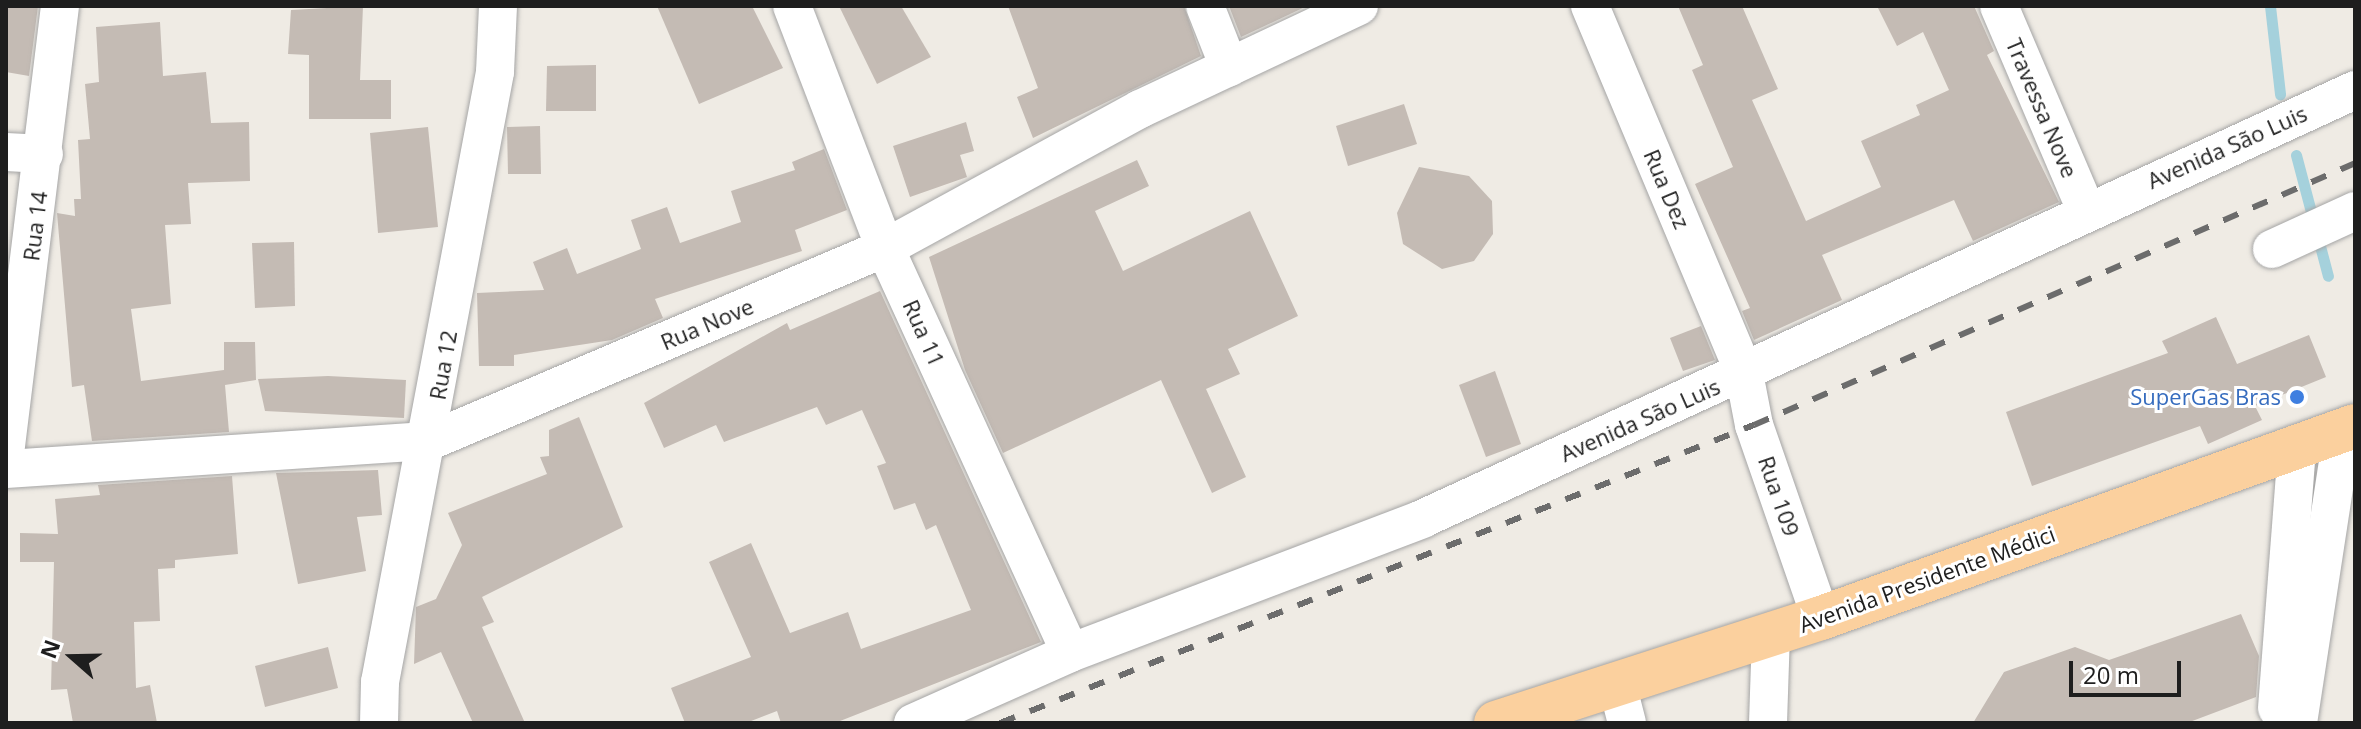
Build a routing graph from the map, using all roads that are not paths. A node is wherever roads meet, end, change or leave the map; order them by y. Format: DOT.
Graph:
graph roads {
  1 [pos="60,6"];
  2 [pos="498,6"];
  3 [pos="792,6"];
  4 [pos="1205,6"];
  5 [pos="1359,6"];
  6 [pos="1590,6"];
  7 [pos="1999,6"];
  8 [pos="1229,67"];
  9 [pos="2355,90"];
  10 [pos="6,152"];
  11 [pos="44,154"];
  12 [pos="2086,210"];
  13 [pos="2344,216"];
  14 [pos="2285,243"];
  15 [pos="885,248"];
  16 [pos="1744,373"];
  17 [pos="2349,428"];
  18 [pos="430,441"];
  19 [pos="6,446"];
  20 [pos="2297,447"];
  21 [pos="6,469"];
  22 [pos="1821,618"];
  23 [pos="1771,634"];
  24 [pos="1070,653"];
  25 [pos="1622,703"];
  26 [pos="379,723"];
  27 [pos="913,723"];
  28 [pos="1496,723"];
  29 [pos="1768,723"];
  30 [pos="2281,723"];
  1 -- 11 [label="street, Rua 14"];
  2 -- 18 [label="street, Rua 12"];
  3 -- 15 [label="street, Rua 11"];
  4 -- 8 [label="street"];
  5 -- 8 [label="street, Rua Nove"];
  6 -- 16 [label="street, Rua Dez"];
  7 -- 12 [label="street, Travessa Nove"];
  8 -- 15 [label="street, Rua Nove"];
  9 -- 12 [label="street, Avenida São Luis"];
  10 -- 11 [label="street"];
  11 -- 19 [label="street, Rua 14"];
  12 -- 16 [label="street, Avenida São Luis"];
  13 -- 14 [label="street"];
  15 -- 18 [label="street, Rua Nove"];
  15 -- 24 [label="street, Rua 11"];
  16 -- 22 [label="street, Rua 109"];
  16 -- 24 [label="street, Avenida São Luis"];
  17 -- 20 [label="main road, Avenida Presidente Médici"];
  17 -- 30 [label="street"];
  18 -- 21 [label="street, Rua Nove"];
  18 -- 26 [label="street, Rua 12"];
  20 -- 22 [label="main road, Avenida Presidente Médici"];
  20 -- 30 [label="street"];
  22 -- 23 [label="main road, Avenida Presidente Médici"];
  23 -- 25 [label="main road, Avenida Presidente Médici"];
  23 -- 29 [label="street"];
  24 -- 27 [label="street, Avenida São Luis"];
  25 -- 28 [label="main road, Avenida Presidente Médici"];
}
